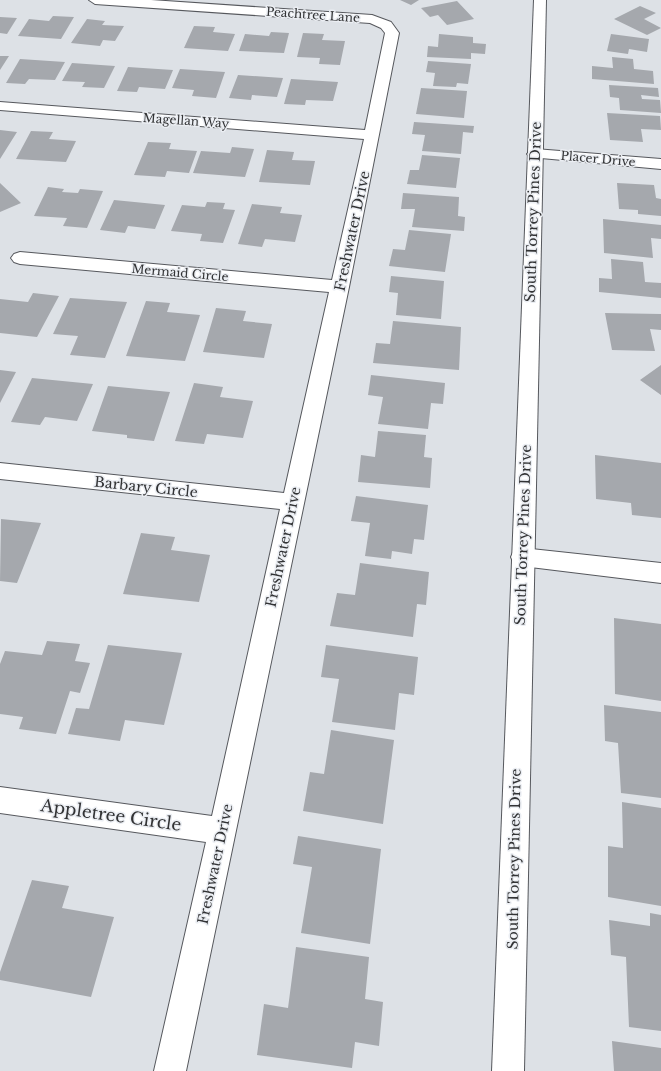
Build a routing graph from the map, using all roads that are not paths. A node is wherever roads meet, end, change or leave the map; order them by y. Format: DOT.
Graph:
graph roads {
  1 [pos="94,0"];
  2 [pos="540,0"];
  3 [pos="198,3"];
  4 [pos="386,25"];
  5 [pos="0,106"];
  6 [pos="372,135"];
  7 [pos="535,154"];
  8 [pos="661,164"];
  9 [pos="20,258"];
  10 [pos="340,287"];
  11 [pos="0,471"];
  12 [pos="293,502"];
  13 [pos="522,557"];
  14 [pos="661,573"];
  15 [pos="0,800"];
  16 [pos="222,831"];
  17 [pos="170,1071"];
  18 [pos="508,1071"];
  1 -- 3 [label="street, Peachtree Lane"];
  2 -- 7 [label="street, South Torrey Pines Drive"];
  3 -- 4 [label="street, Peachtree Lane"];
  4 -- 6 [label="street, Freshwater Drive"];
  5 -- 6 [label="street, Magellan Way"];
  6 -- 10 [label="street, Freshwater Drive"];
  7 -- 8 [label="street, Placer Drive"];
  7 -- 13 [label="street, South Torrey Pines Drive"];
  9 -- 10 [label="street, Mermaid Circle"];
  10 -- 12 [label="street, Freshwater Drive"];
  11 -- 12 [label="street, Barbary Circle"];
  12 -- 16 [label="street, Freshwater Drive"];
  13 -- 14 [label="street"];
  13 -- 18 [label="street, South Torrey Pines Drive"];
  15 -- 16 [label="street, Appletree Circle"];
  16 -- 17 [label="street, Freshwater Drive"];
}
